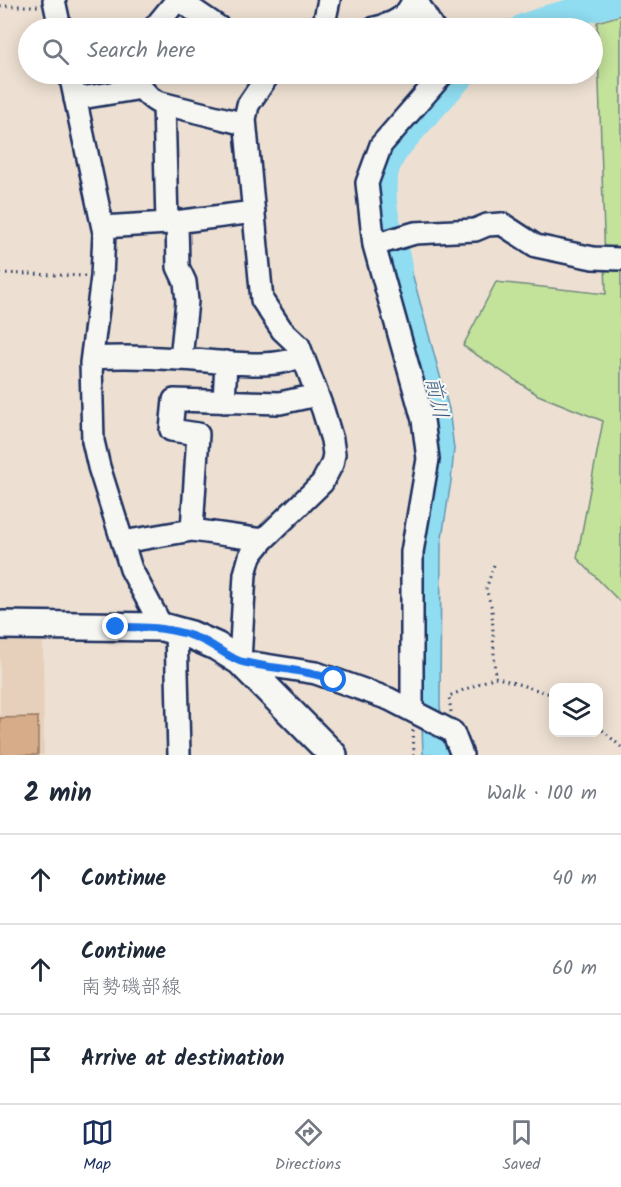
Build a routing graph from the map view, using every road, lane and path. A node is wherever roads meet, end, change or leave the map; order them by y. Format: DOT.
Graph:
graph roads {
  1 [pos="178,0"];
  2 [pos="329,0"];
  3 [pos="414,0"];
  4 [pos="55,3"];
  5 [pos="0,6"];
  6 [pos="58,18"];
  7 [pos="163,18"];
  8 [pos="205,18"];
  9 [pos="325,18"];
  10 [pos="400,18"];
  11 [pos="426,18"];
  12 [pos="72,84"];
  13 [pos="128,84"];
  14 [pos="140,84"];
  15 [pos="262,84"];
  16 [pos="434,84"];
  17 [pos="75,99"];
  18 [pos="164,104"];
  19 [pos="245,124"];
  20 [pos="254,213"];
  21 [pos="172,223"];
  22 [pos="103,228"];
  23 [pos="374,245"];
  24 [pos="621,259"];
  25 [pos="0,273"];
  26 [pos="102,277"];
  27 [pos="302,356"];
  28 [pos="92,358"];
  29 [pos="181,359"];
  30 [pos="226,362"];
  31 [pos="317,394"];
  32 [pos="224,402"];
  33 [pos="192,530"];
  34 [pos="263,540"];
  35 [pos="123,542"];
  36 [pos="494,565"];
  37 [pos="0,625"];
  38 [pos="169,629"];
  39 [pos="240,661"];
  40 [pos="495,677"];
  41 [pos="549,693"];
  42 [pos="412,710"];
  43 [pos="603,730"];
  44 [pos="453,732"];
  45 [pos="621,747"];
  46 [pos="179,755"];
  47 [pos="333,755"];
  48 [pos="462,755"];
  1 -- 7 [label="street"];
  1 -- 8 [label="street"];
  2 -- 9 [label="street"];
  3 -- 10 [label="street"];
  3 -- 11 [label="street"];
  4 -- 5 [label="path"];
  4 -- 6 [label="street"];
  12 -- 17 [label="street"];
  13 -- 17 [label="street"];
  14 -- 18 [label="street"];
  15 -- 19 [label="street"];
  16 -- 23 [label="street"];
  17 -- 22 [label="street"];
  18 -- 19 [label="street"];
  18 -- 21 [label="street"];
  19 -- 20 [label="street"];
  20 -- 21 [label="street"];
  20 -- 27 [label="street"];
  21 -- 22 [label="street"];
  21 -- 29 [label="street"];
  22 -- 26 [label="street"];
  23 -- 24 [label="street"];
  23 -- 42 [label="street"];
  25 -- 26 [label="path"];
  26 -- 28 [label="street"];
  27 -- 30 [label="street"];
  27 -- 31 [label="street"];
  28 -- 29 [label="street"];
  28 -- 35 [label="street"];
  29 -- 30 [label="street"];
  30 -- 32 [label="street"];
  31 -- 32 [label="street"];
  31 -- 34 [label="street"];
  32 -- 33 [label="street"];
  33 -- 34 [label="street"];
  33 -- 35 [label="street"];
  34 -- 39 [label="street"];
  35 -- 38 [label="street"];
  36 -- 40 [label="path"];
  37 -- 38 [label="main road"];
  38 -- 39 [label="main road"];
  38 -- 46 [label="street"];
  39 -- 42 [label="street"];
  39 -- 47 [label="main road"];
  40 -- 41 [label="path"];
  40 -- 44 [label="path"];
  42 -- 44 [label="street"];
  43 -- 45 [label="path"];
  44 -- 48 [label="street"];
}
